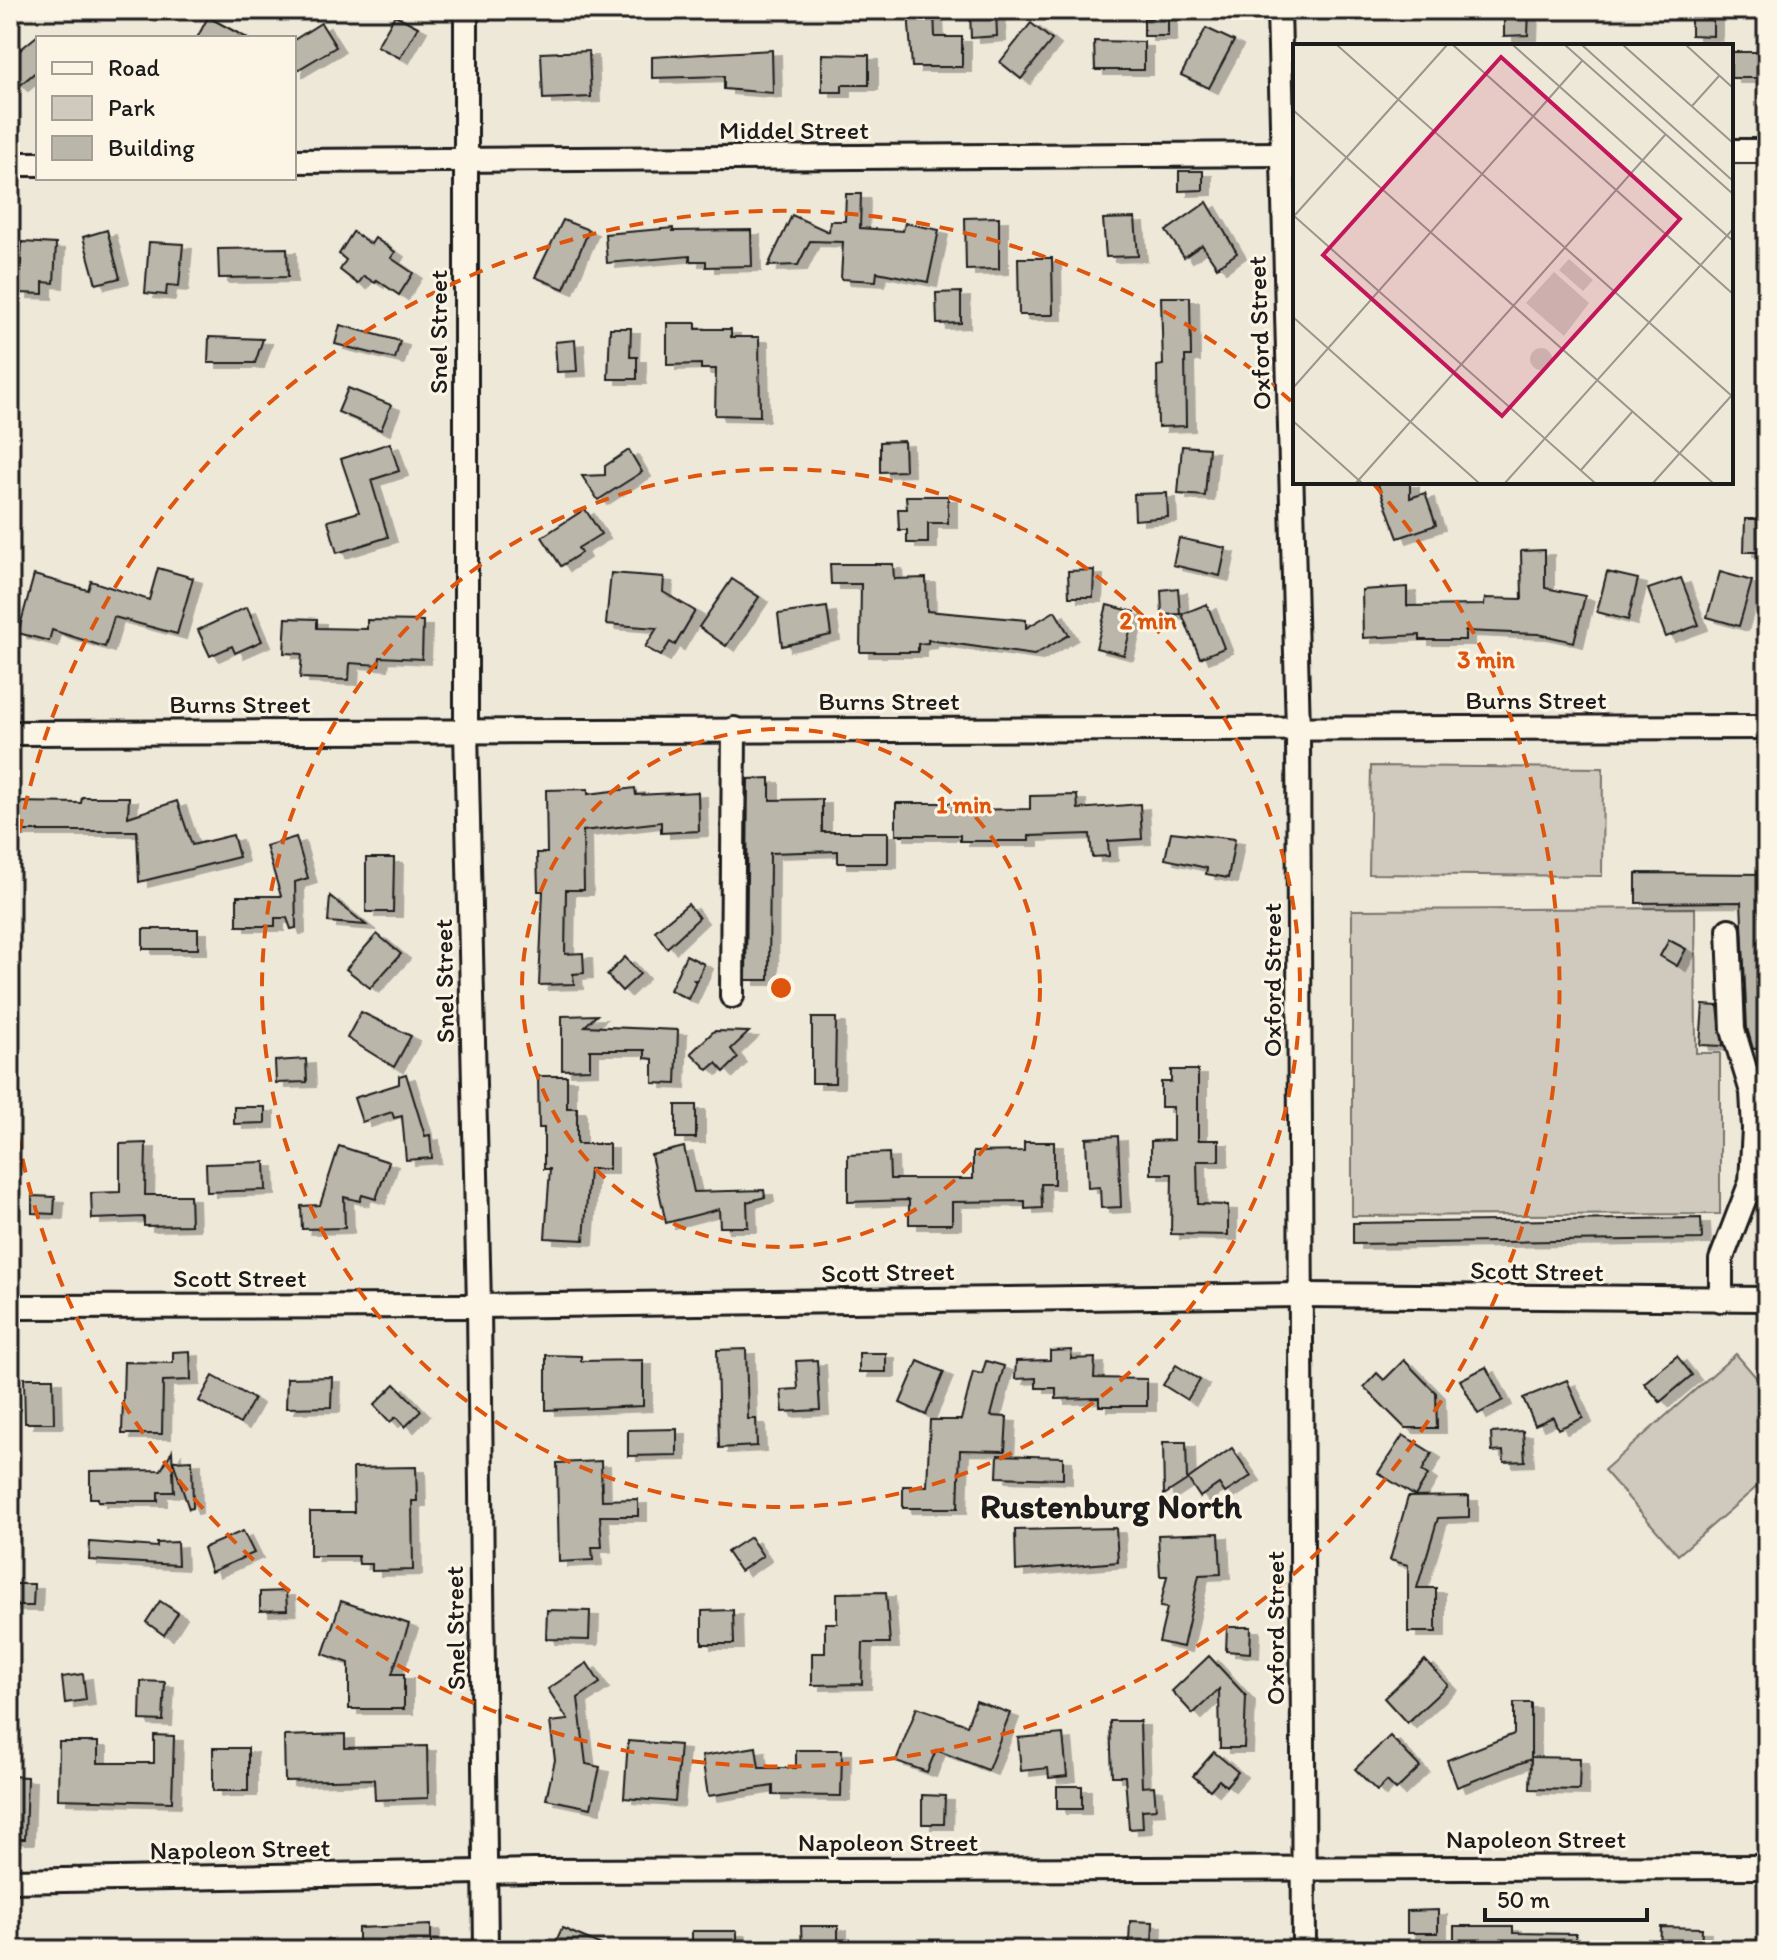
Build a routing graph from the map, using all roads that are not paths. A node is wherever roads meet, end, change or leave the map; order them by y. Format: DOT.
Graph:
graph roads {
  1 [pos="466,10"];
  2 [pos="1279,10"];
  3 [pos="1733,151"];
  4 [pos="1767,151"];
  5 [pos="1288,154"];
  6 [pos="466,160"];
  7 [pos="296,161"];
  8 [pos="10,164"];
  9 [pos="36,164"];
  10 [pos="1293,442"];
  11 [pos="1294,484"];
  12 [pos="1767,727"];
  13 [pos="734,729"];
  14 [pos="1298,730"];
  15 [pos="466,731"];
  16 [pos="10,733"];
  17 [pos="1729,930"];
  18 [pos="732,996"];
  19 [pos="1302,1295"];
  20 [pos="1767,1299"];
  21 [pos="1721,1300"];
  22 [pos="479,1306"];
  23 [pos="10,1307"];
  24 [pos="1767,1867"];
  25 [pos="1303,1868"];
  26 [pos="485,1874"];
  27 [pos="10,1881"];
  28 [pos="486,1950"];
  29 [pos="1304,1950"];
  1 -- 6 [label="street, Snel Street"];
  2 -- 5 [label="street, Oxford Street"];
  3 -- 4 [label="street"];
  5 -- 6 [label="street, Middel Street"];
  5 -- 10 [label="street, Oxford Street"];
  6 -- 7 [label="street, Middel Street"];
  6 -- 15 [label="street, Snel Street"];
  8 -- 9 [label="street"];
  11 -- 14 [label="street, Oxford Street"];
  12 -- 14 [label="street, Burns Street"];
  13 -- 14 [label="street, Burns Street"];
  13 -- 15 [label="street, Burns Street"];
  13 -- 18 [label="street"];
  14 -- 19 [label="street, Oxford Street"];
  15 -- 16 [label="street, Burns Street"];
  15 -- 22 [label="street, Snel Street"];
  17 -- 21 [label="street"];
  19 -- 21 [label="street, Scott Street"];
  19 -- 22 [label="street, Scott Street"];
  19 -- 25 [label="street, Oxford Street"];
  20 -- 21 [label="street, Scott Street"];
  22 -- 23 [label="street, Scott Street"];
  22 -- 26 [label="street, Snel Street"];
  24 -- 25 [label="street, Napoleon Street"];
  25 -- 26 [label="street, Napoleon Street"];
  25 -- 29 [label="street, Oxford Street"];
  26 -- 27 [label="street, Napoleon Street"];
  26 -- 28 [label="street, Snel Street"];
}
